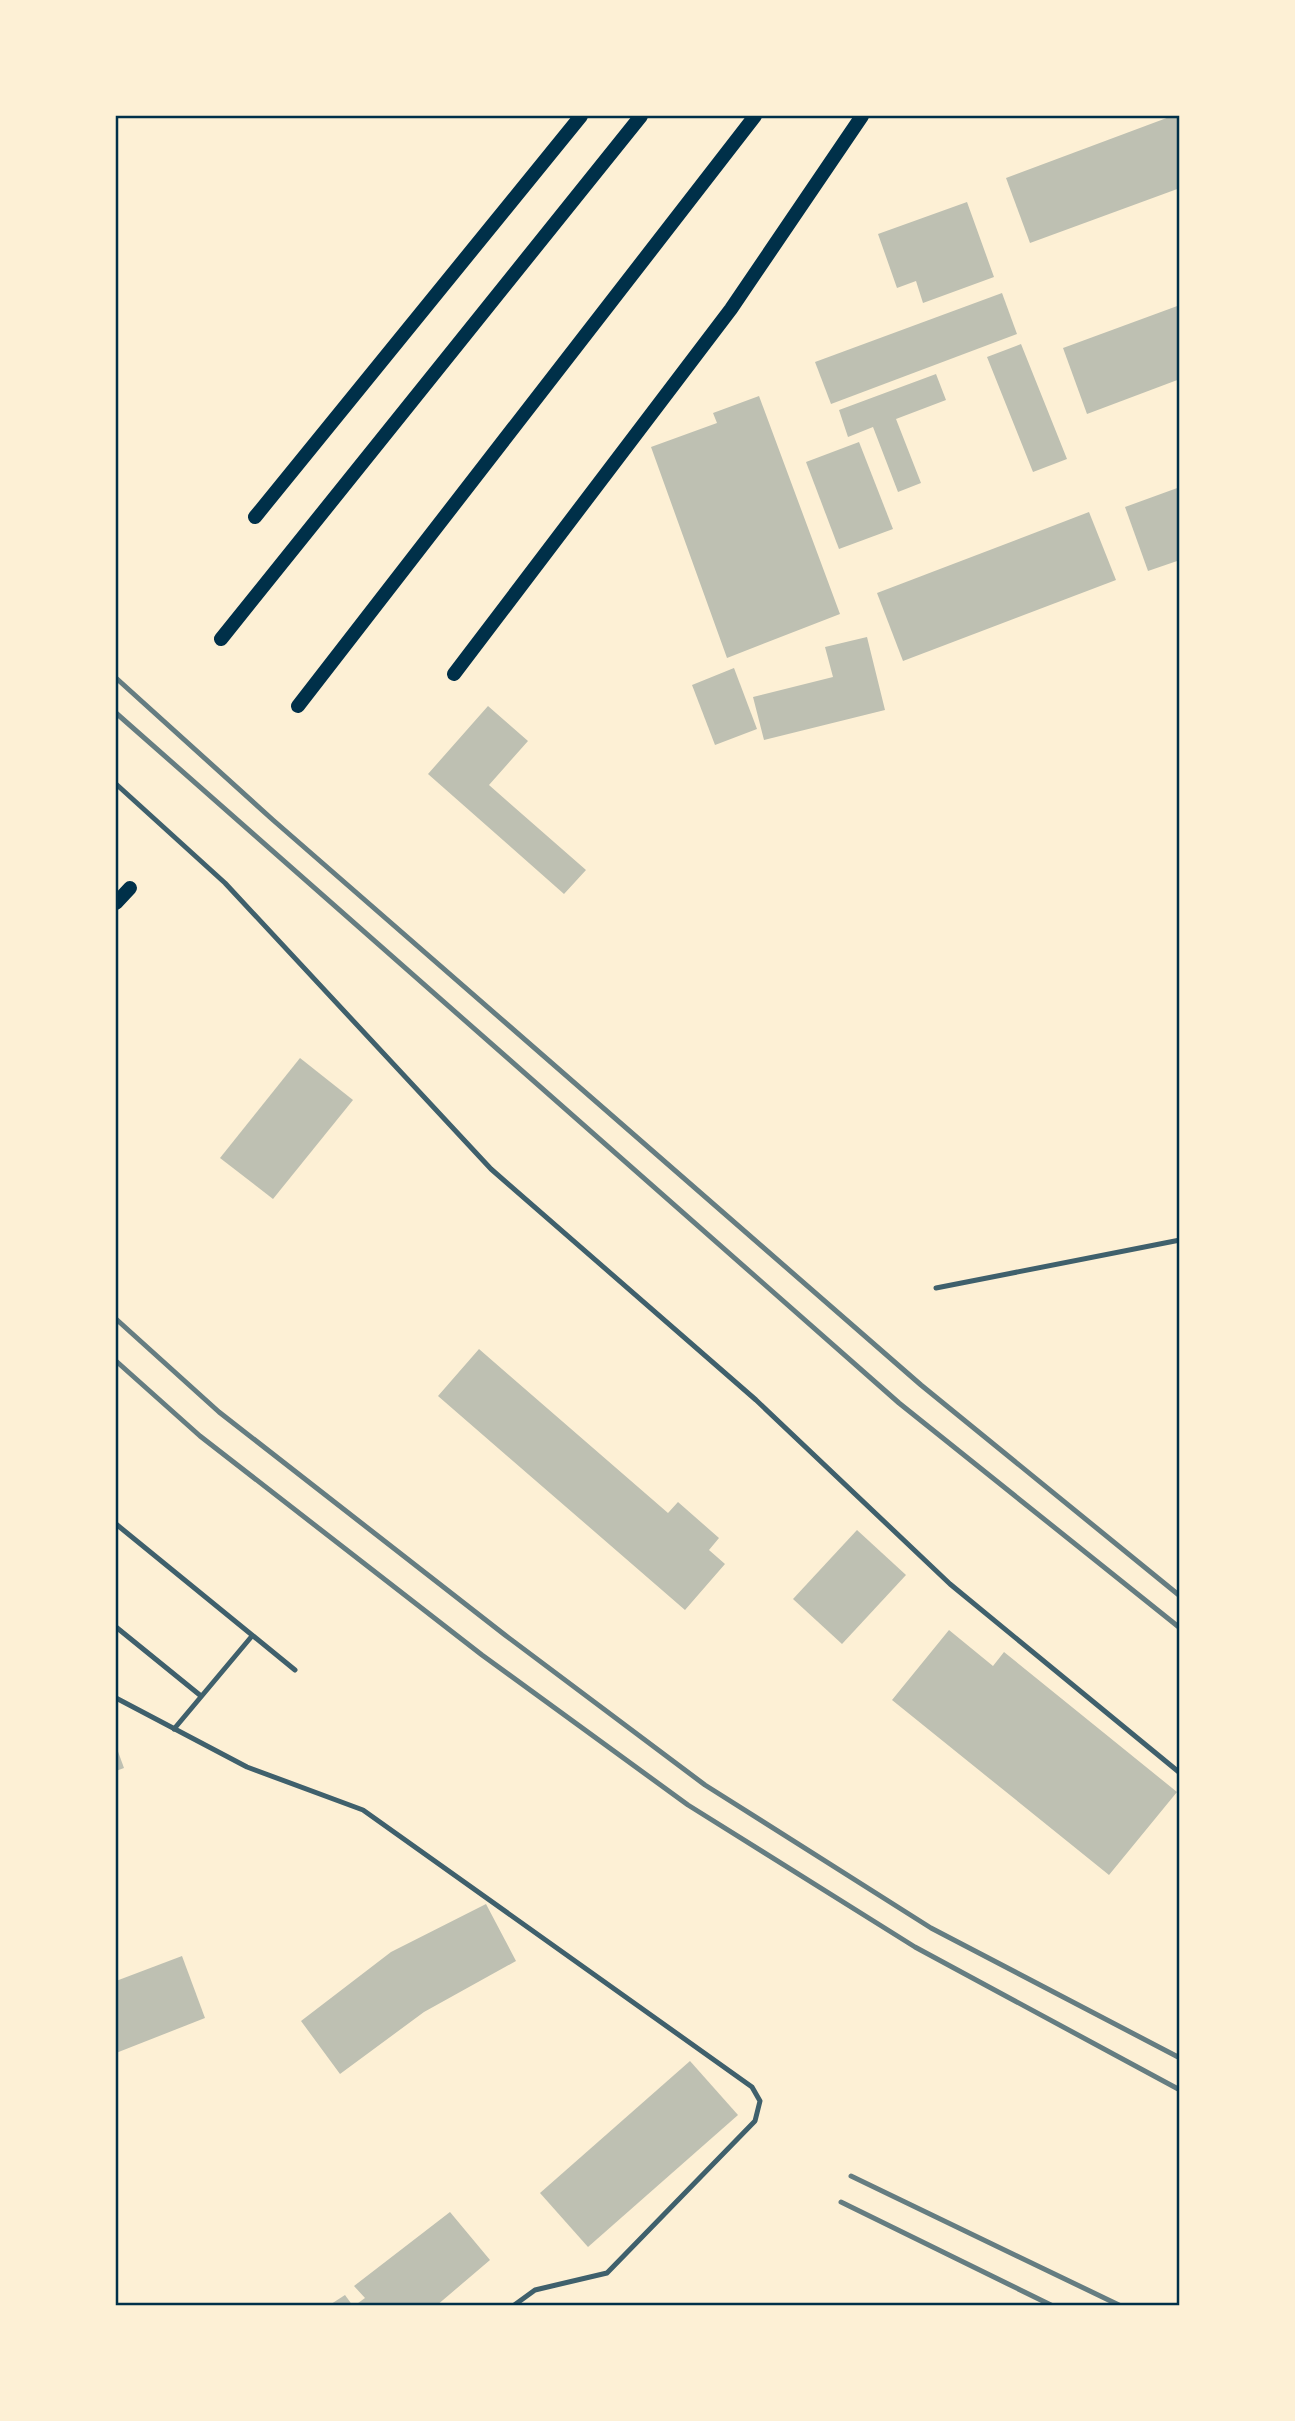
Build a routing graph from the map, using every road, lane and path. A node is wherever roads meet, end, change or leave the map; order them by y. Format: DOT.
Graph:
graph roads {
  1 [pos="581,116"];
  2 [pos="641,116"];
  3 [pos="755,116"];
  4 [pos="862,116"];
  5 [pos="255,517"];
  6 [pos="221,639"];
  7 [pos="454,674"];
  8 [pos="298,706"];
  9 [pos="116,784"];
  10 [pos="130,888"];
  11 [pos="116,904"];
  12 [pos="1180,1240"];
  13 [pos="936,1288"];
  14 [pos="116,1524"];
  15 [pos="116,1627"];
  16 [pos="252,1636"];
  17 [pos="295,1671"];
  18 [pos="201,1696"];
  19 [pos="116,1698"];
  20 [pos="174,1728"];
  21 [pos="1180,1773"];
  22 [pos="513,2305"];
  1 -- 5 [label="main road"];
  2 -- 6 [label="main road"];
  3 -- 8 [label="main road"];
  4 -- 7 [label="main road"];
  9 -- 21 [label="lane"];
  10 -- 11 [label="main road"];
  12 -- 13 [label="lane"];
  14 -- 16 [label="lane"];
  15 -- 18 [label="lane"];
  16 -- 17 [label="lane"];
  16 -- 18 [label="lane"];
  18 -- 20 [label="lane"];
  19 -- 20 [label="lane"];
  20 -- 22 [label="lane"];
}
